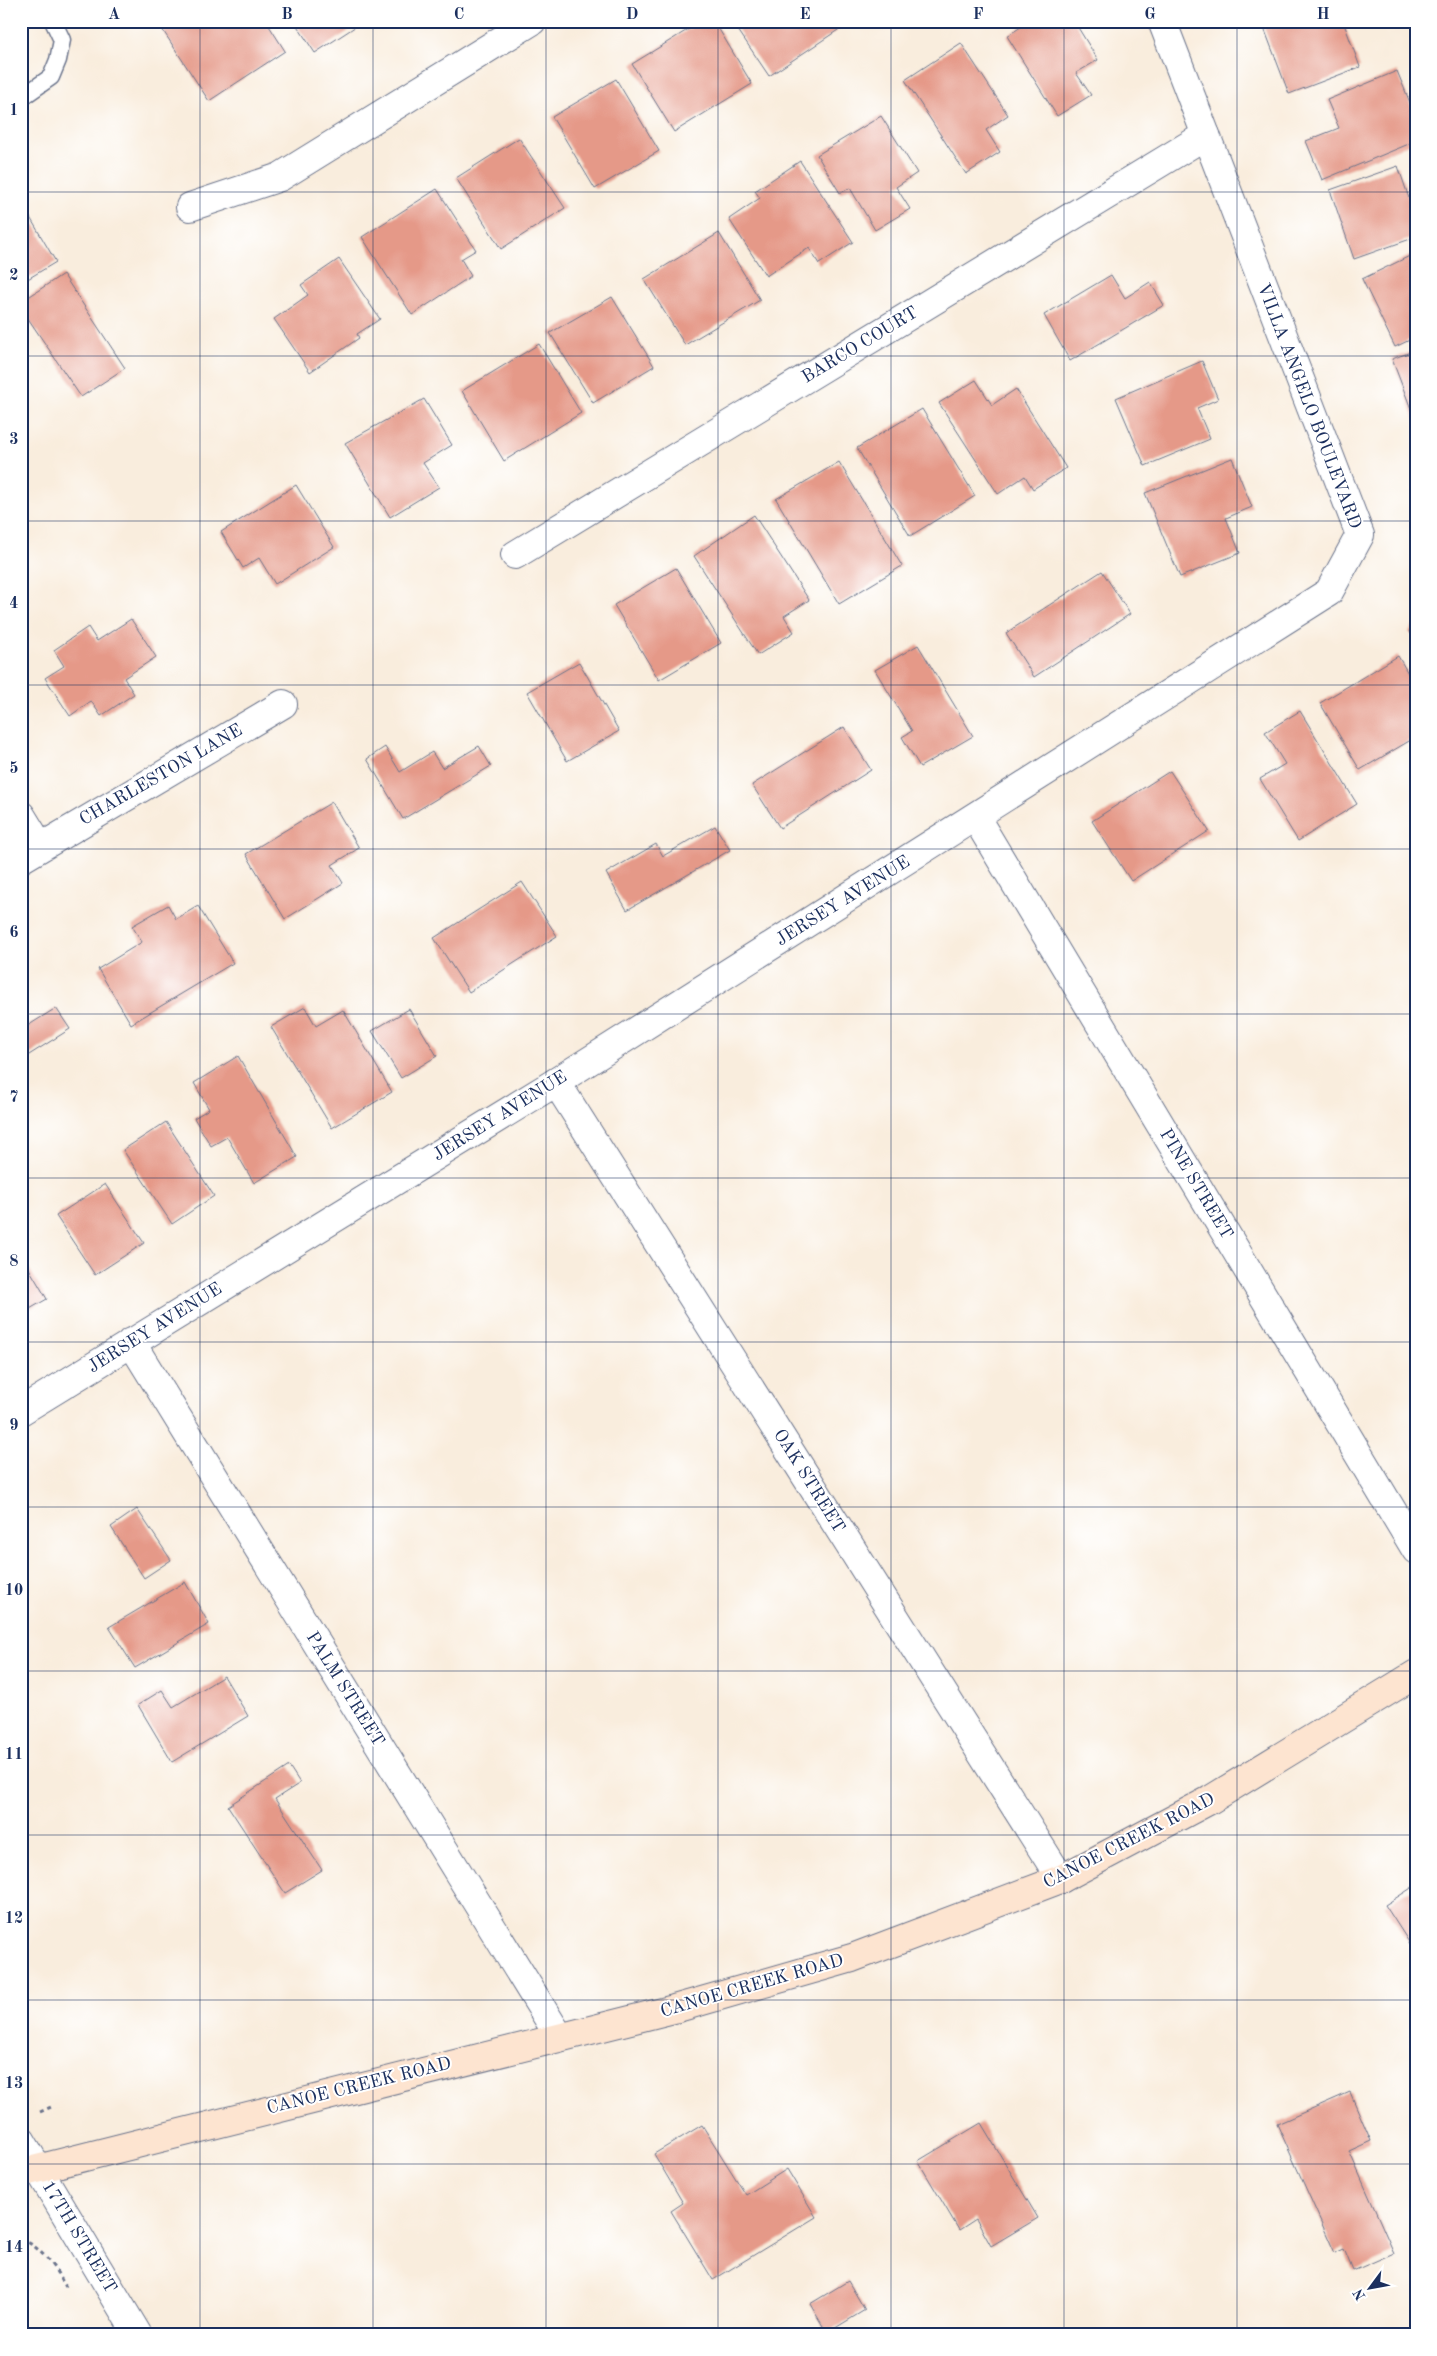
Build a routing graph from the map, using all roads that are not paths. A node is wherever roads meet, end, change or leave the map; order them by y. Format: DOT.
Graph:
graph roads {
  1 [pos="53,21"];
  2 [pos="532,21"];
  3 [pos="1162,21"];
  4 [pos="21,98"];
  5 [pos="1206,135"];
  6 [pos="190,207"];
  7 [pos="514,555"];
  8 [pos="283,704"];
  9 [pos="21,815"];
  10 [pos="976,818"];
  11 [pos="30,852"];
  12 [pos="556,1082"];
  13 [pos="131,1342"];
  14 [pos="21,1411"];
  15 [pos="1416,1550"];
  16 [pos="1416,1674"];
  17 [pos="1061,1879"];
  18 [pos="558,2036"];
  19 [pos="21,2140"];
  20 [pos="29,2170"];
  21 [pos="138,2335"];
  1 -- 4 [label="lane"];
  2 -- 6 [label="street"];
  3 -- 5 [label="street, VILLA ANGELO BOULEVARD"];
  5 -- 7 [label="street, BARCO COURT"];
  5 -- 10 [label="street, VILLA ANGELO BOULEVARD"];
  8 -- 11 [label="street, CHARLESTON LANE"];
  9 -- 11 [label="street, CHARLESTON LANE"];
  10 -- 12 [label="street, JERSEY AVENUE"];
  10 -- 15 [label="street, PINE STREET"];
  12 -- 13 [label="street, JERSEY AVENUE"];
  12 -- 17 [label="street, OAK STREET"];
  13 -- 14 [label="street, JERSEY AVENUE"];
  13 -- 18 [label="street, PALM STREET"];
  16 -- 17 [label="main road, CANOE CREEK ROAD"];
  17 -- 18 [label="main road, CANOE CREEK ROAD"];
  18 -- 20 [label="main road, CANOE CREEK ROAD"];
  19 -- 20 [label="street, 17TH STREET"];
  20 -- 21 [label="street, 17TH STREET"];
}
